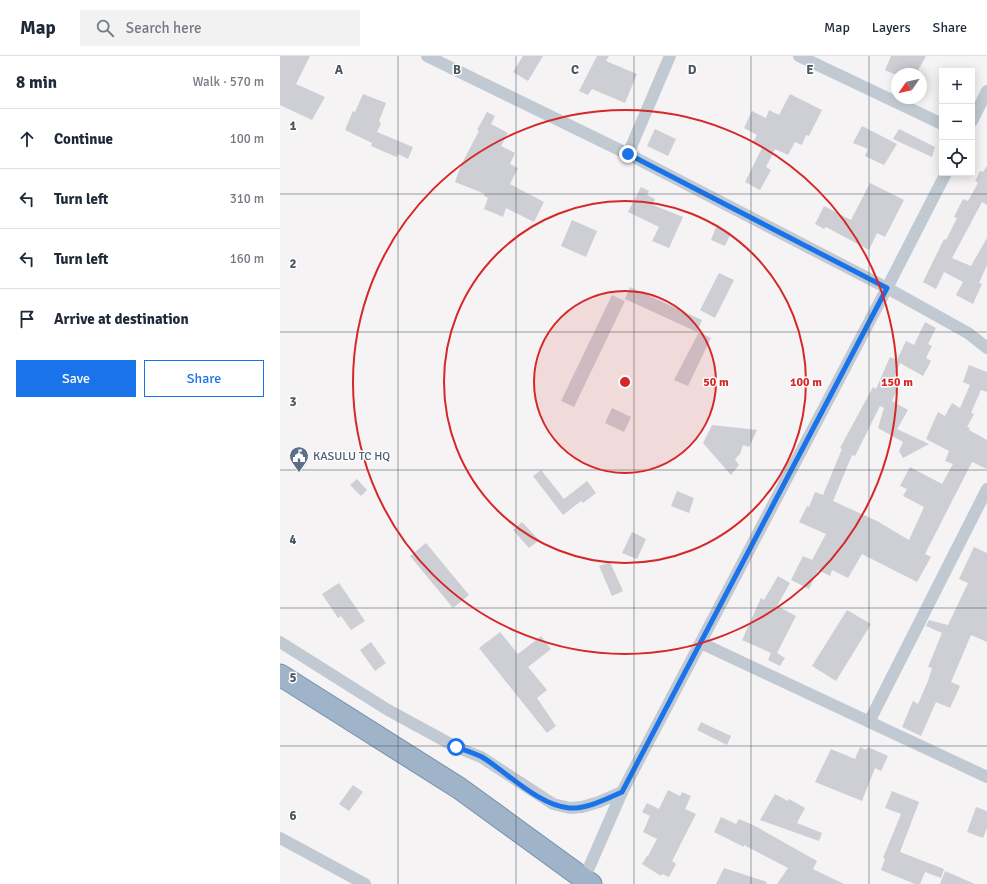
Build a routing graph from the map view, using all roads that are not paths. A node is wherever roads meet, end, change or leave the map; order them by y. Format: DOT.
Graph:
graph roads {
  1 [pos="427,56"];
  2 [pos="670,56"];
  3 [pos="799,56"];
  4 [pos="987,91"];
  5 [pos="975,115"];
  6 [pos="939,123"];
  7 [pos="628,154"];
  8 [pos="944,176"];
  9 [pos="887,288"];
  10 [pos="987,348"];
  11 [pos="987,489"];
  12 [pos="280,642"];
  13 [pos="701,643"];
  14 [pos="280,675"];
  15 [pos="869,722"];
  16 [pos="987,777"];
  17 [pos="622,792"];
  18 [pos="280,838"];
  19 [pos="588,882"];
  20 [pos="365,884"];
  1 -- 7 [label="street"];
  2 -- 7 [label="street"];
  3 -- 6 [label="street"];
  4 -- 5 [label="street"];
  7 -- 9 [label="street"];
  8 -- 9 [label="street"];
  9 -- 10 [label="street"];
  9 -- 13 [label="street"];
  11 -- 15 [label="street"];
  12 -- 17 [label="street"];
  13 -- 15 [label="street"];
  13 -- 17 [label="street"];
  14 -- 19 [label="highway"];
  15 -- 16 [label="street"];
  17 -- 19 [label="street"];
  18 -- 20 [label="street"];
}
